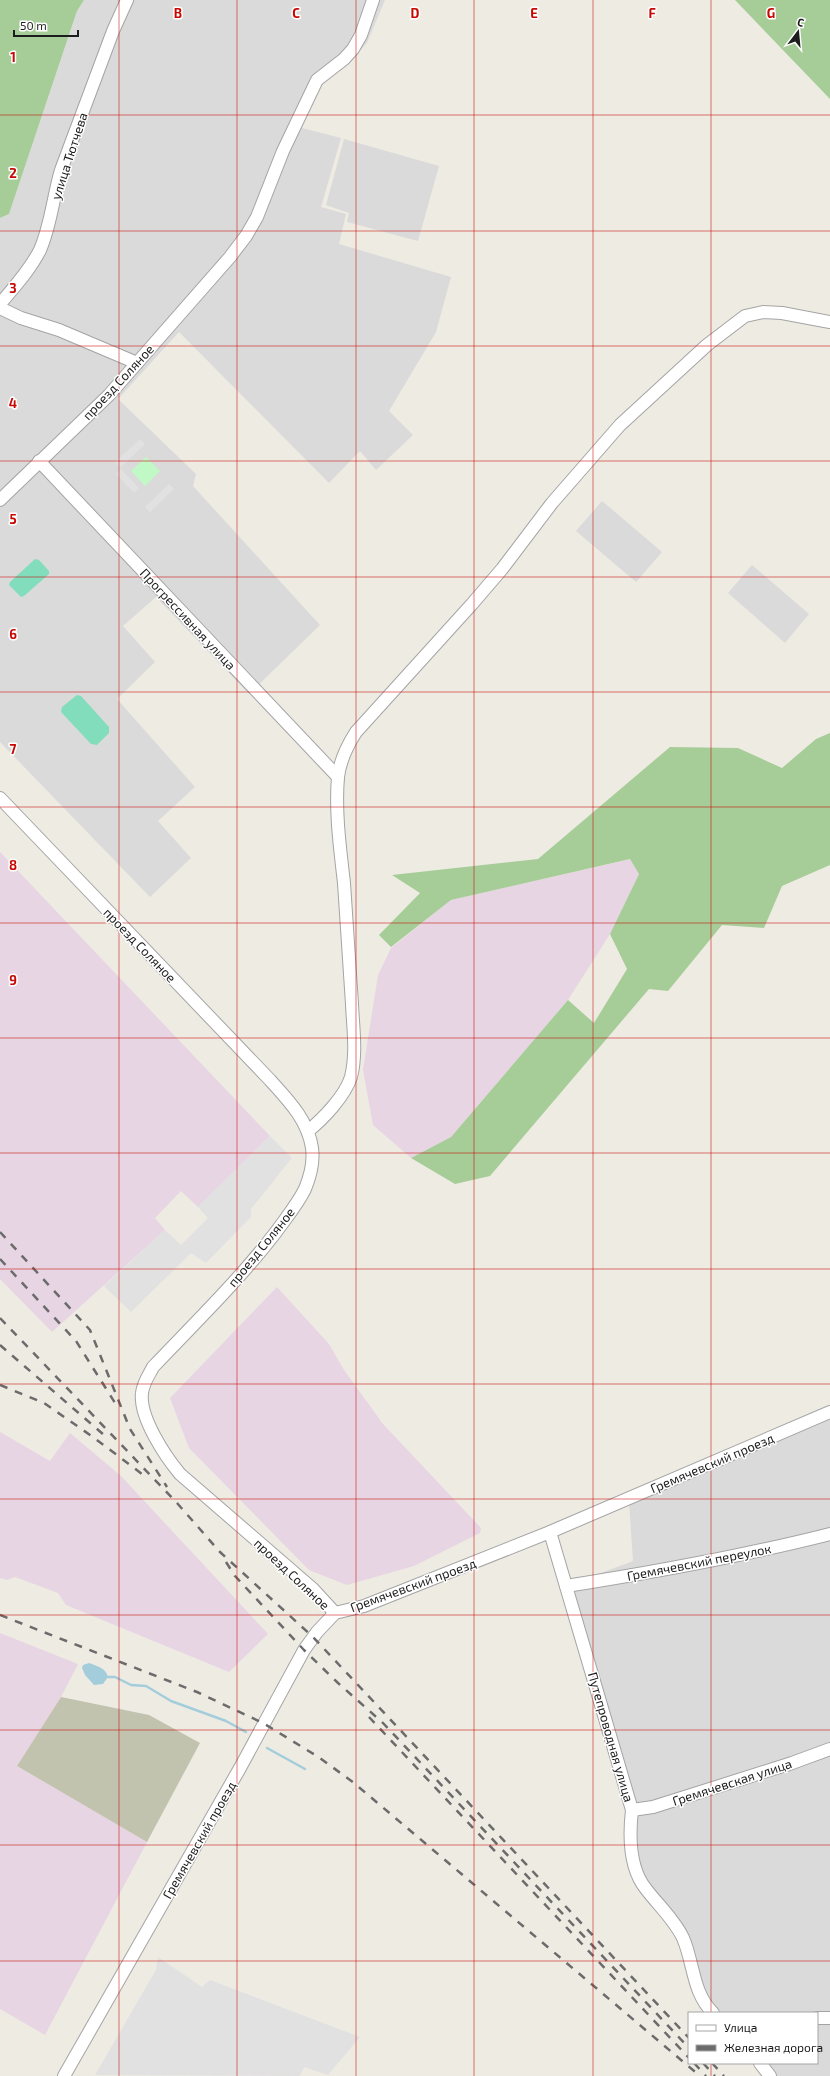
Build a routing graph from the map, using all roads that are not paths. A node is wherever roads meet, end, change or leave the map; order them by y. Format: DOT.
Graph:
graph roads {
  1 [pos="127,0"];
  2 [pos="373,0"];
  3 [pos="0,304"];
  4 [pos="0,308"];
  5 [pos="830,322"];
  6 [pos="137,364"];
  7 [pos="39,461"];
  8 [pos="0,500"];
  9 [pos="338,777"];
  10 [pos="0,798"];
  11 [pos="308,1131"];
  12 [pos="830,1412"];
  13 [pos="550,1532"];
  14 [pos="830,1534"];
  15 [pos="566,1586"];
  16 [pos="335,1613"];
  17 [pos="830,1749"];
  18 [pos="632,1810"];
  19 [pos="712,2012"];
  20 [pos="818,2018"];
  21 [pos="830,2018"];
  22 [pos="761,2064"];
  23 [pos="64,2076"];
  24 [pos="770,2076"];
  1 -- 3 [label="street, улица Тютчева"];
  2 -- 6 [label="street, проезд Соляное"];
  4 -- 6 [label="street"];
  5 -- 9 [label="street"];
  6 -- 7 [label="street, проезд Соляное"];
  7 -- 8 [label="street, проезд Соляное"];
  7 -- 9 [label="street, Прогрессивная улица"];
  9 -- 11 [label="street"];
  10 -- 11 [label="street, проезд Соляное"];
  11 -- 16 [label="street, проезд Соляное"];
  12 -- 13 [label="street, Гремячевский проезд"];
  13 -- 15 [label="street, Путепроводная улица"];
  13 -- 16 [label="street, Гремячевский проезд"];
  14 -- 15 [label="street, Гремячевский переулок"];
  15 -- 18 [label="street, Путепроводная улица"];
  16 -- 23 [label="street, Гремячевский проезд"];
  17 -- 18 [label="street, Гремячевская улица"];
  18 -- 19 [label="street, Путепроводная улица"];
  20 -- 21 [label="street"];
  22 -- 24 [label="street"];
}
